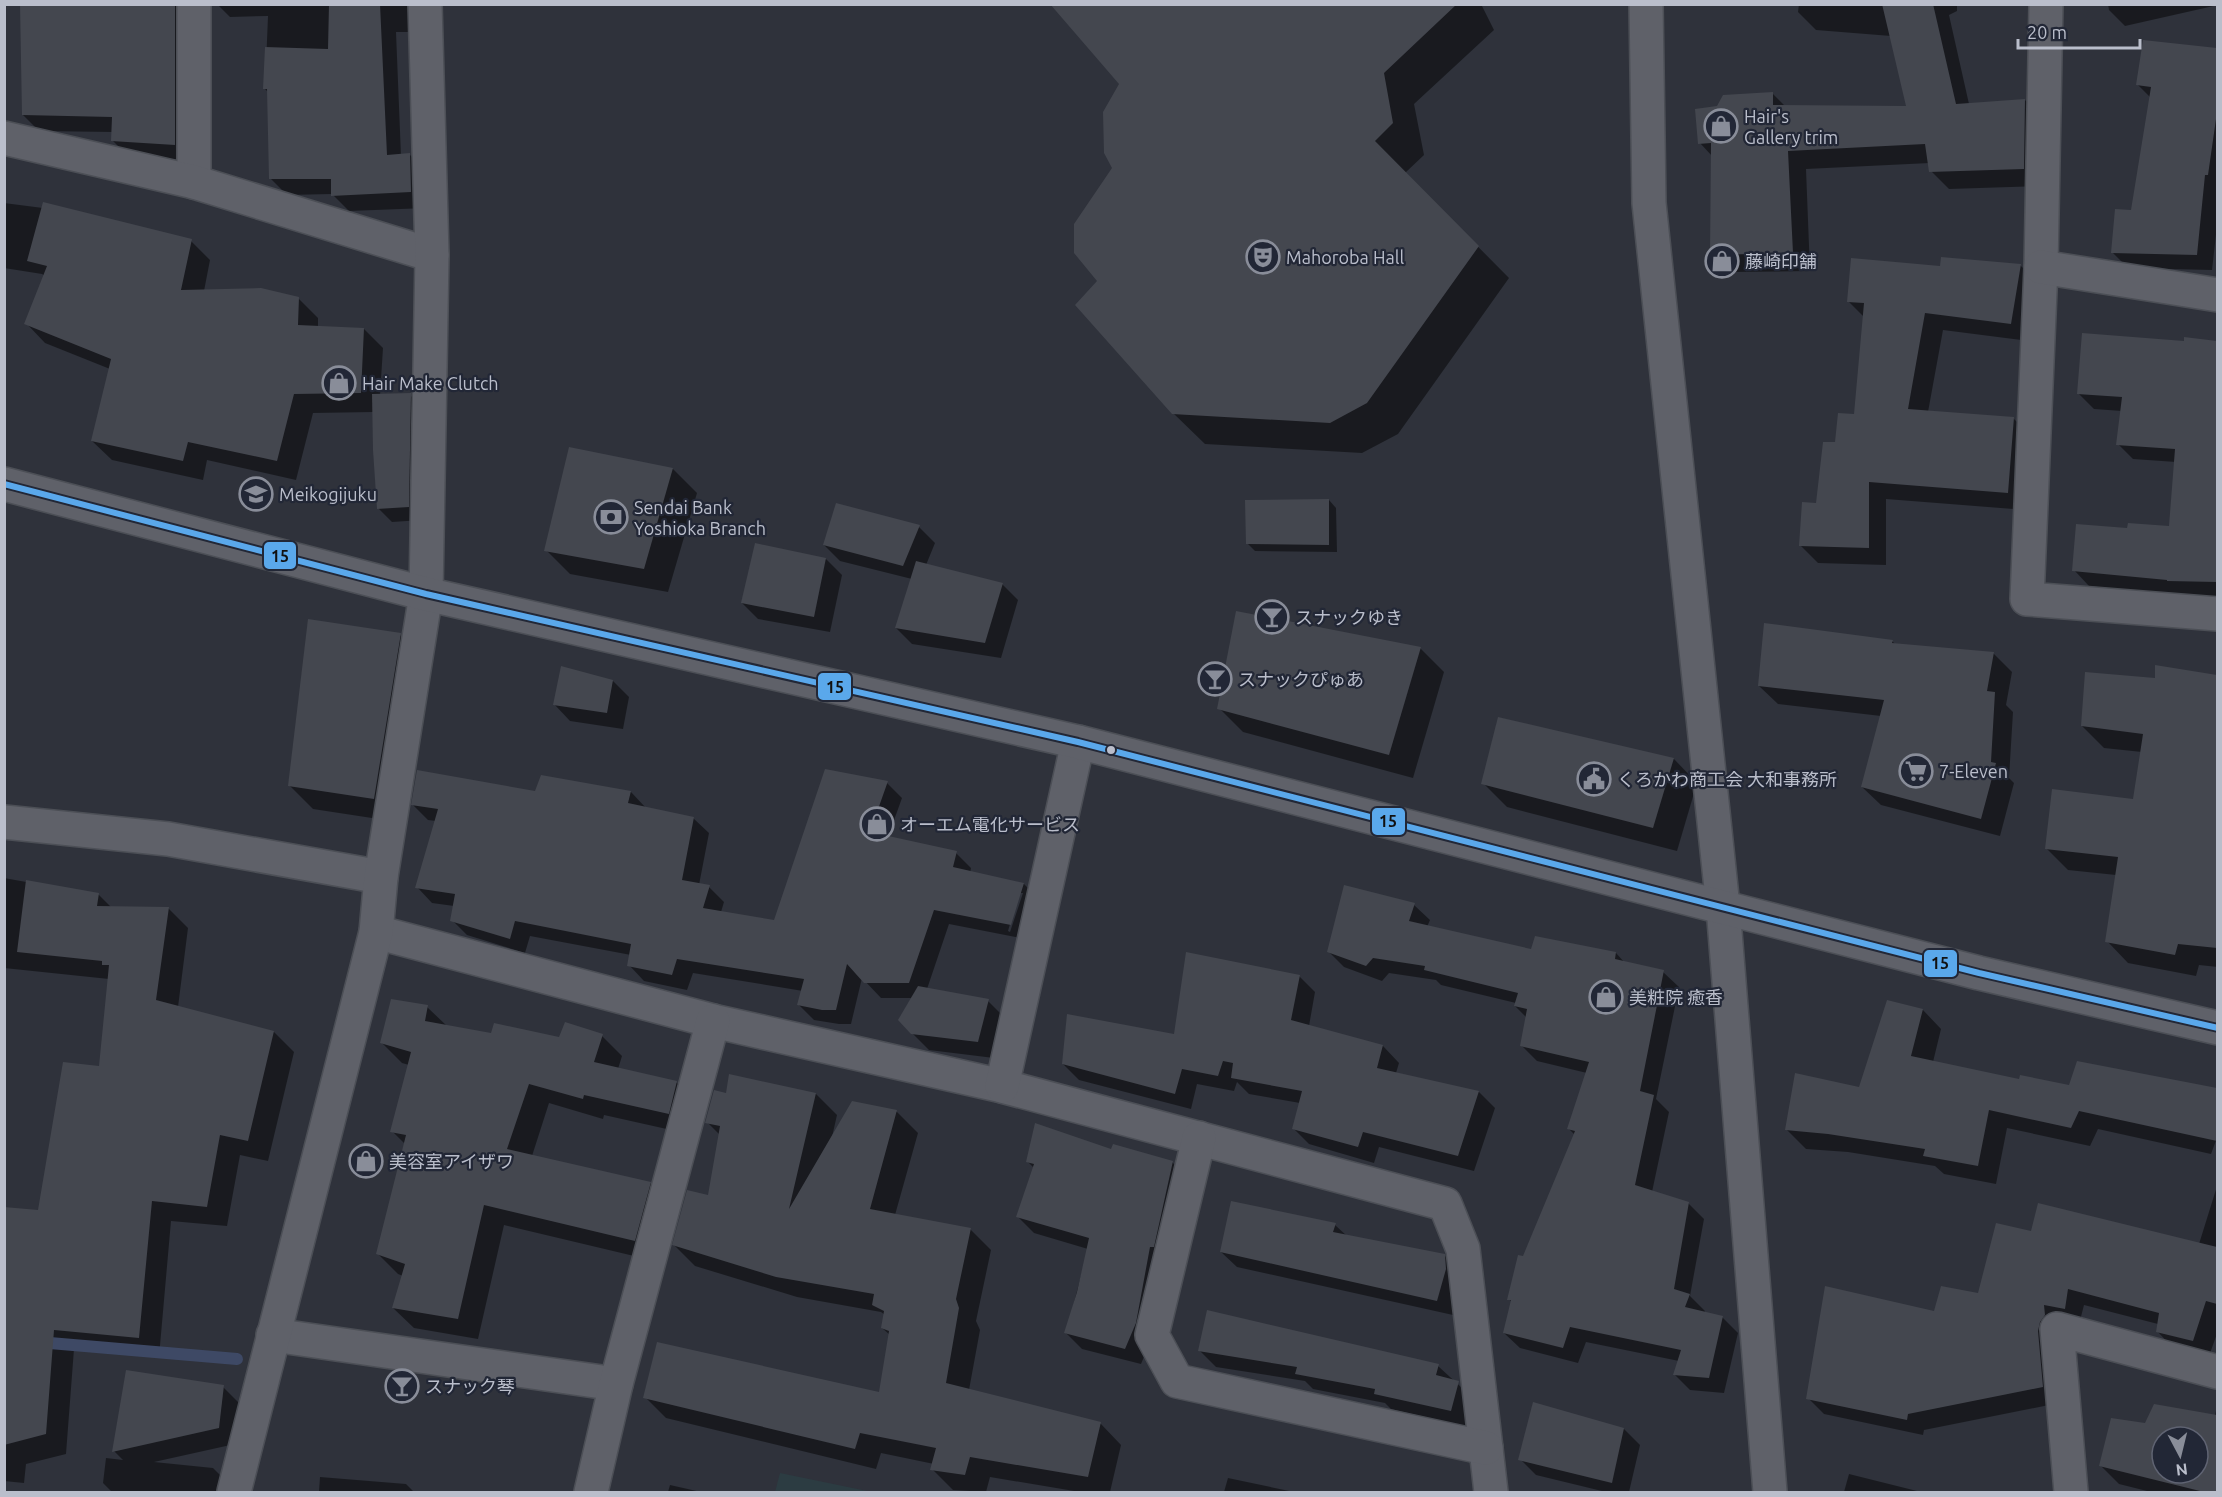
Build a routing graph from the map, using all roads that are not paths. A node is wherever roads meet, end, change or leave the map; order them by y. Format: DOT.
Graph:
graph roads {
  1 [pos="194,4"];
  2 [pos="425,4"];
  3 [pos="1646,4"];
  4 [pos="2046,4"];
  5 [pos="4,138"];
  6 [pos="194,182"];
  7 [pos="432,255"];
  8 [pos="2041,267"];
  9 [pos="2217,295"];
  10 [pos="4,484"];
  11 [pos="426,594"];
  12 [pos="2217,614"];
  13 [pos="1078,742"];
  14 [pos="4,822"];
  15 [pos="381,877"];
  16 [pos="1723,907"];
  17 [pos="376,932"];
  18 [pos="713,1021"];
  19 [pos="2217,1028"];
  20 [pos="1002,1086"];
  21 [pos="1199,1138"];
  22 [pos="273,1335"];
  23 [pos="2217,1372"];
  24 [pos="615,1384"];
  25 [pos="1486,1448"];
  26 [pos="234,1492"];
  27 [pos="591,1492"];
  28 [pos="1491,1492"];
  29 [pos="1770,1492"];
  30 [pos="2071,1492"];
  1 -- 6 [label="street"];
  2 -- 7 [label="street"];
  3 -- 16 [label="street"];
  4 -- 8 [label="street"];
  5 -- 6 [label="street"];
  6 -- 7 [label="street"];
  7 -- 11 [label="street"];
  8 -- 9 [label="street"];
  8 -- 12 [label="street"];
  10 -- 11 [label="street"];
  11 -- 13 [label="street"];
  11 -- 15 [label="street"];
  13 -- 16 [label="street"];
  13 -- 20 [label="street"];
  14 -- 15 [label="street"];
  15 -- 17 [label="street"];
  16 -- 19 [label="street"];
  16 -- 29 [label="street"];
  17 -- 18 [label="street"];
  17 -- 22 [label="street"];
  18 -- 20 [label="street"];
  18 -- 24 [label="street"];
  20 -- 21 [label="street"];
  21 -- 25 [label="street"];
  21 -- 25 [label="street"];
  22 -- 24 [label="street"];
  22 -- 26 [label="street"];
  23 -- 30 [label="street"];
  24 -- 27 [label="street"];
  25 -- 28 [label="street"];
}
